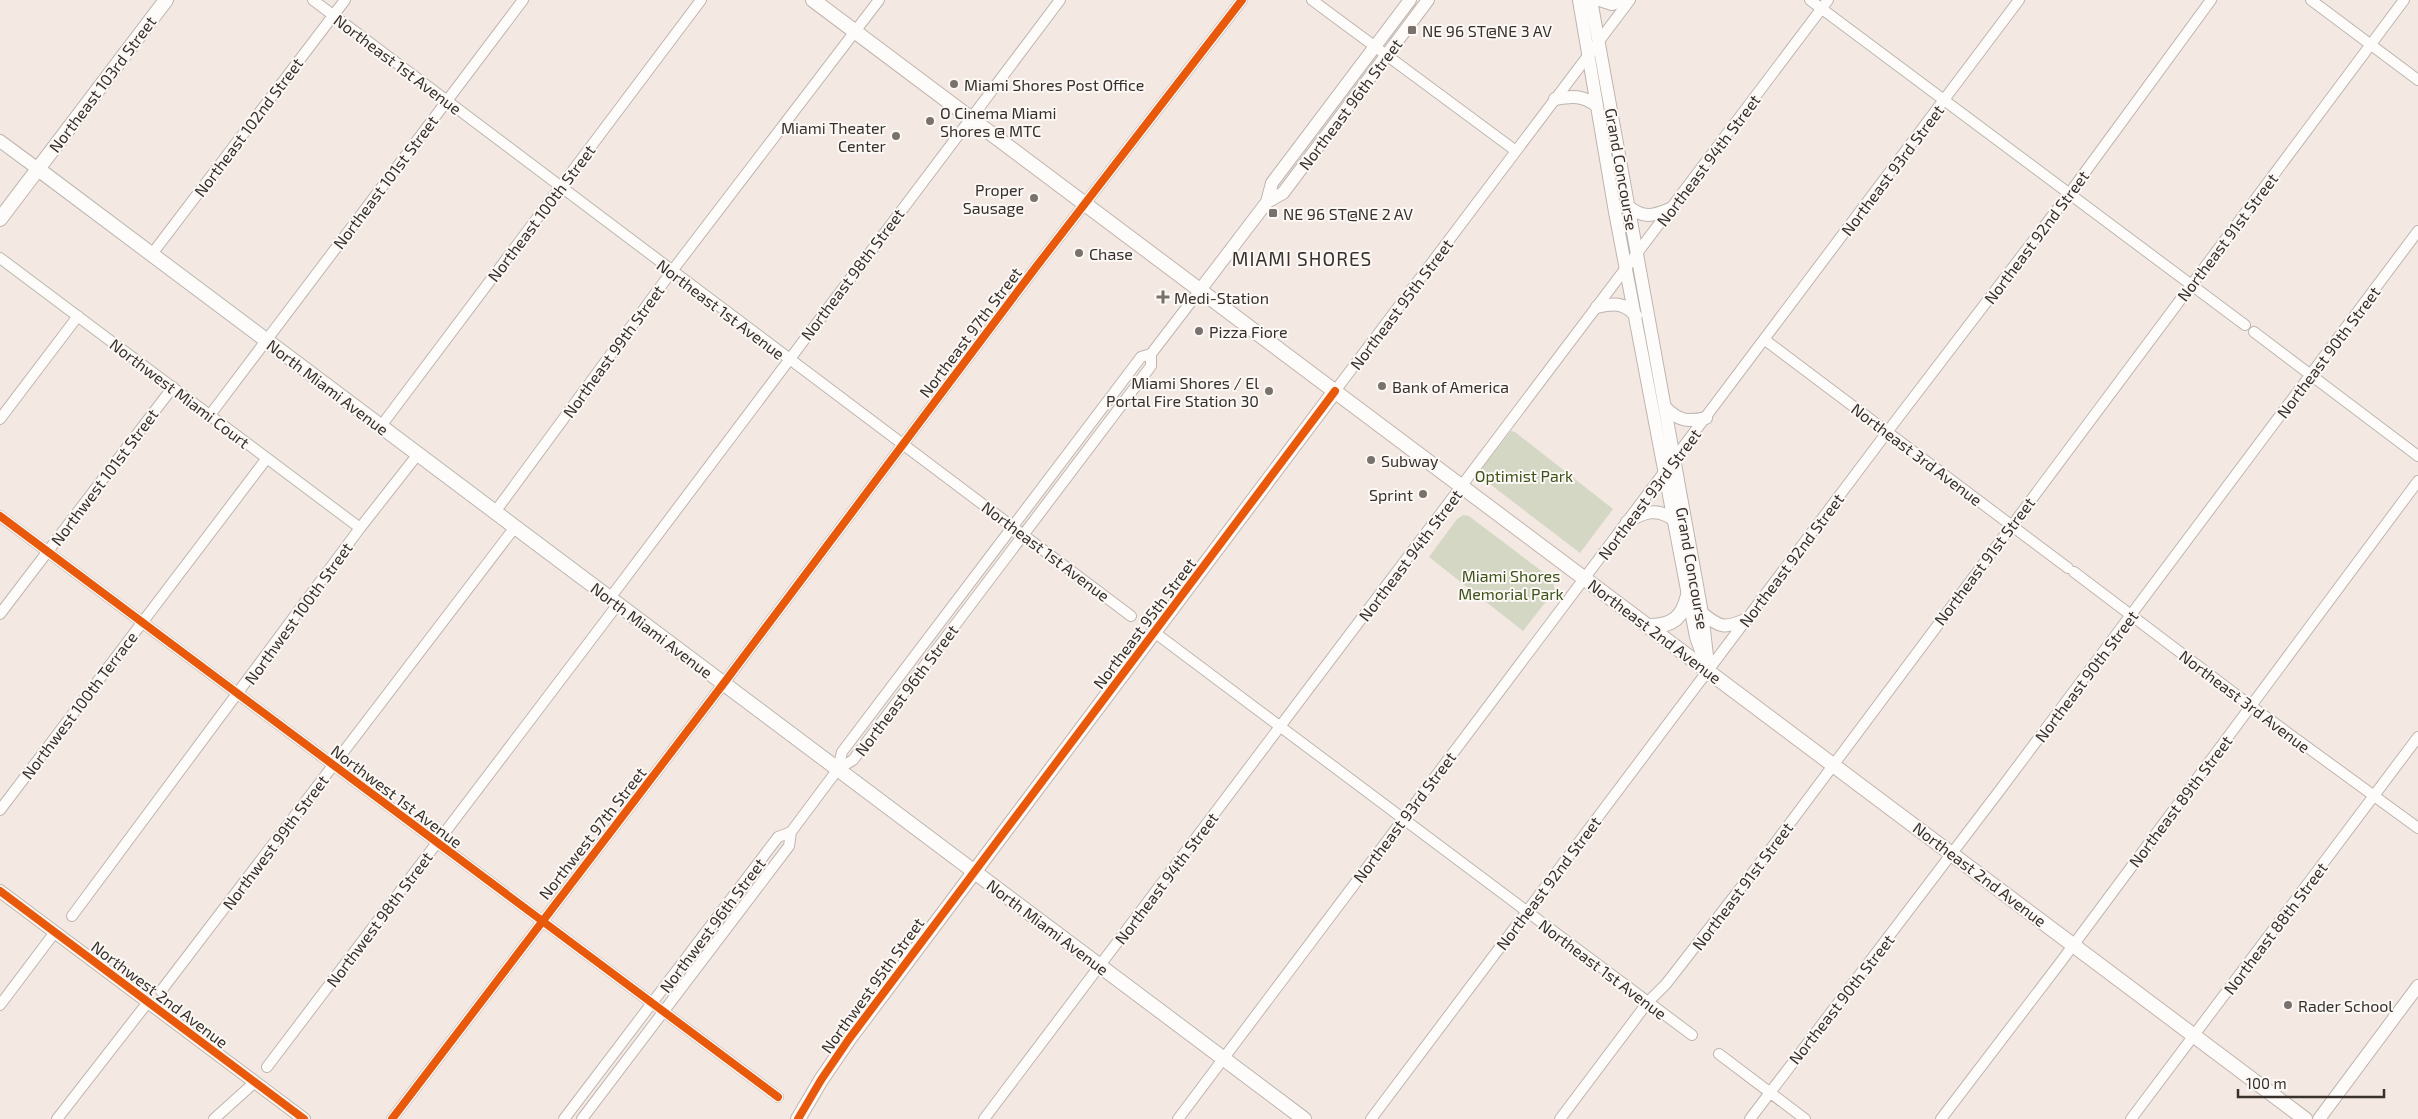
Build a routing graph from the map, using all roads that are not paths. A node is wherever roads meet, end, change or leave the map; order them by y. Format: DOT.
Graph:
graph roads {
  1 [pos="166,0"];
  2 [pos="313,0"];
  3 [pos="345,0"];
  4 [pos="523,0"];
  5 [pos="700,0"];
  6 [pos="813,0"];
  7 [pos="878,0"];
  8 [pos="1060,0"];
  9 [pos="1242,0"];
  10 [pos="1312,0"];
  11 [pos="1410,0"];
  12 [pos="1428,0"];
  13 [pos="1579,0"];
  14 [pos="1591,0"];
  15 [pos="1600,0"];
  16 [pos="1624,0"];
  17 [pos="1630,0"];
  18 [pos="1810,0"];
  19 [pos="2019,0"];
  20 [pos="2211,0"];
  21 [pos="2311,0"];
  22 [pos="2404,0"];
  23 [pos="1824,4"];
  24 [pos="334,16"];
  25 [pos="855,32"];
  26 [pos="1598,41"];
  27 [pos="2370,45"];
  28 [pos="1375,46"];
  29 [pos="1386,55"];
  30 [pos="1588,55"];
  31 [pos="2418,80"];
  32 [pos="1944,99"];
  33 [pos="1555,100"];
  34 [pos="448,101"];
  35 [pos="1597,106"];
  36 [pos="971,118"];
  37 [pos="0,141"];
  38 [pos="1516,151"];
  39 [pos="38,169"];
  40 [pos="560,187"];
  41 [pos="2068,194"];
  42 [pos="1267,202"];
  43 [pos="1085,204"];
  44 [pos="1628,206"];
  45 [pos="1670,210"];
  46 [pos="0,219"];
  47 [pos="2418,231"];
  48 [pos="1637,253"];
  49 [pos="152,254"];
  50 [pos="0,258"];
  51 [pos="1626,268"];
  52 [pos="672,271"];
  53 [pos="2191,285"];
  54 [pos="1200,290"];
  55 [pos="1597,307"];
  56 [pos="78,316"];
  57 [pos="1636,316"];
  58 [pos="2245,325"];
  59 [pos="2254,332"];
  60 [pos="265,340"];
  61 [pos="1765,340"];
  62 [pos="1151,354"];
  63 [pos="788,359"];
  64 [pos="2310,375"];
  65 [pos="172,387"];
  66 [pos="1335,391"];
  67 [pos="1665,407"];
  68 [pos="210,415"];
  69 [pos="1706,418"];
  70 [pos="0,419"];
  71 [pos="381,426"];
  72 [pos="1887,431"];
  73 [pos="903,443"];
  74 [pos="418,454"];
  75 [pos="2418,456"];
  76 [pos="267,458"];
  77 [pos="1674,460"];
  78 [pos="1665,472"];
  79 [pos="2418,481"];
  80 [pos="1462,486"];
  81 [pos="495,512"];
  82 [pos="0,516"];
  83 [pos="1674,520"];
  84 [pos="1627,522"];
  85 [pos="2012,525"];
  86 [pos="1013,526"];
  87 [pos="515,527"];
  88 [pos="360,528"];
  89 [pos="1024,534"];
  90 [pos="47,551"];
  91 [pos="1584,578"];
  92 [pos="1688,595"];
  93 [pos="614,601"];
  94 [pos="1702,613"];
  95 [pos="0,614"];
  96 [pos="2131,615"];
  97 [pos="1131,616"];
  98 [pos="1747,619"];
  99 [pos="142,623"];
  100 [pos="1650,626"];
  101 [pos="1154,632"];
  102 [pos="1708,670"];
  103 [pos="724,684"];
  104 [pos="238,694"];
  105 [pos="2251,706"];
  106 [pos="1279,727"];
  107 [pos="2418,737"];
  108 [pos="1833,764"];
  109 [pos="333,766"];
  110 [pos="838,770"];
  111 [pos="2375,795"];
  112 [pos="0,810"];
  113 [pos="1402,820"];
  114 [pos="2418,828"];
  115 [pos="791,832"];
  116 [pos="436,842"];
  117 [pos="1953,854"];
  118 [pos="974,871"];
  119 [pos="0,891"];
  120 [pos="1527,911"];
  121 [pos="72,916"];
  122 [pos="542,921"];
  123 [pos="55,932"];
  124 [pos="2074,944"];
  125 [pos="1100,966"];
  126 [pos="2418,986"];
  127 [pos="161,991"];
  128 [pos="148,1002"];
  129 [pos="1648,1002"];
  130 [pos="652,1004"];
  131 [pos="0,1005"];
  132 [pos="663,1012"];
  133 [pos="1692,1035"];
  134 [pos="2195,1036"];
  135 [pos="1719,1054"];
  136 [pos="1223,1058"];
  137 [pos="267,1067"];
  138 [pos="255,1082"];
  139 [pos="1770,1092"];
  140 [pos="778,1097"];
  141 [pos="801,1118"];
  142 [pos="57,1119"];
  143 [pos="214,1119"];
  144 [pos="304,1119"];
  145 [pos="392,1119"];
  146 [pos="564,1119"];
  147 [pos="582,1119"];
  148 [pos="984,1119"];
  149 [pos="1178,1119"];
  150 [pos="1304,1119"];
  151 [pos="1371,1119"];
  152 [pos="1560,1119"];
  153 [pos="1750,1119"];
  154 [pos="1805,1119"];
  155 [pos="1941,1119"];
  156 [pos="2132,1119"];
  157 [pos="2305,1119"];
  158 [pos="2319,1119"];
  1 -- 39 [label="main road, Northeast 103rd Street"];
  2 -- 24 [label="street, Northeast 1st Avenue"];
  3 -- 24 [label="street, Northeast 102nd Street"];
  4 -- 34 [label="street, Northeast 101st Street"];
  5 -- 40 [label="street, Northeast 100th Street"];
  6 -- 25 [label="main road, Northeast 2nd Avenue"];
  7 -- 25 [label="street, Northeast 99th Street"];
  8 -- 36 [label="street, Northeast 98th Street"];
  9 -- 43 [label="street, Northeast 97th Street"];
  10 -- 28 [label="street"];
  11 -- 28 [label="street, Northeast 96th Street"];
  12 -- 29 [label="street, Northeast 96th Street"];
  13 -- 30 [label="street, Grand Concourse"];
  14 -- 26 [label="street, Grand Concourse"];
  15 -- 16 [label="street"];
  17 -- 26 [label="street, Northeast 95th Street"];
  18 -- 23 [label="street"];
  19 -- 32 [label="street, Northeast 93rd Street"];
  20 -- 41 [label="street, Northeast 92nd Street"];
  21 -- 27 [label="street"];
  22 -- 27 [label="street, Northeast 91st Street"];
  23 -- 32 [label="street"];
  23 -- 45 [label="street, Northeast 94th Street"];
  24 -- 34 [label="street, Northeast 1st Avenue"];
  24 -- 49 [label="street, Northeast 102nd Street"];
  25 -- 36 [label="main road, Northeast 2nd Avenue"];
  25 -- 52 [label="street, Northeast 99th Street"];
  26 -- 30 [label="street, Northeast 95th Street"];
  26 -- 44 [label="street, Grand Concourse"];
  27 -- 31 [label="street"];
  27 -- 53 [label="street, Northeast 91st Street"];
  28 -- 29 [label="street"];
  28 -- 42 [label="street, Northeast 96th Street"];
  29 -- 38 [label="street"];
  29 -- 42 [label="street, Northeast 96th Street"];
  30 -- 33 [label="street, Northeast 95th Street"];
  30 -- 35 [label="street, Grand Concourse"];
  32 -- 41 [label="street"];
  32 -- 61 [label="street, Northeast 93rd Street"];
  33 -- 35 [label="street"];
  33 -- 38 [label="street, Northeast 95th Street"];
  34 -- 40 [label="street, Northeast 1st Avenue"];
  34 -- 60 [label="street, Northeast 101st Street"];
  35 -- 51 [label="street, Grand Concourse"];
  36 -- 43 [label="main road, Northeast 2nd Avenue"];
  36 -- 63 [label="street, Northeast 98th Street"];
  37 -- 39 [label="street, North Miami Avenue"];
  38 -- 66 [label="street, Northeast 95th Street"];
  39 -- 46 [label="main road, Northeast 103rd Street"];
  39 -- 49 [label="main road, North Miami Avenue"];
  40 -- 52 [label="street, Northeast 1st Avenue"];
  40 -- 71 [label="street, Northeast 100th Street"];
  41 -- 53 [label="street"];
  41 -- 72 [label="street, Northeast 92nd Street"];
  42 -- 54 [label="street, Northeast 96th Street"];
  43 -- 54 [label="main road, Northeast 2nd Avenue"];
  43 -- 73 [label="street, Northeast 97th Street"];
  44 -- 45 [label="street"];
  44 -- 48 [label="street, Grand Concourse"];
  45 -- 48 [label="street, Northeast 94th Street"];
  47 -- 64 [label="street, Northeast 90th Street"];
  48 -- 51 [label="street, Northeast 94th Street"];
  48 -- 67 [label="street, Grand Concourse"];
  49 -- 60 [label="main road, North Miami Avenue"];
  50 -- 56 [label="street, Northwest Miami Court"];
  51 -- 55 [label="street, Northeast 94th Street"];
  51 -- 57 [label="street, Grand Concourse"];
  52 -- 63 [label="street, Northeast 1st Avenue"];
  52 -- 81 [label="street, Northeast 99th Street"];
  53 -- 58 [label="street"];
  53 -- 85 [label="street, Northeast 91st Street"];
  54 -- 62 [label="street, Northeast 96th Street"];
  54 -- 66 [label="main road, Northeast 2nd Avenue"];
  55 -- 57 [label="street"];
  55 -- 80 [label="street, Northeast 94th Street"];
  56 -- 65 [label="street, Northwest Miami Court"];
  56 -- 70 [label="street"];
  57 -- 78 [label="street, Grand Concourse"];
  59 -- 64 [label="street"];
  60 -- 68 [label="street"];
  60 -- 71 [label="main road, North Miami Avenue"];
  61 -- 69 [label="street, Northeast 93rd Street"];
  61 -- 72 [label="street, Northeast 3rd Avenue"];
  62 -- 86 [label="street, Northeast 96th Street"];
  62 -- 89 [label="street, Northeast 96th Street"];
  63 -- 73 [label="street, Northeast 1st Avenue"];
  63 -- 93 [label="street, Northeast 98th Street"];
  64 -- 75 [label="street"];
  64 -- 96 [label="street, Northeast 90th Street"];
  65 -- 68 [label="street, Northwest Miami Court"];
  65 -- 90 [label="street, Northwest 101st Street"];
  66 -- 80 [label="main road, Northeast 2nd Avenue"];
  66 -- 101 [label="main road, Northeast 95th Street"];
  67 -- 69 [label="street"];
  67 -- 77 [label="street, Grand Concourse"];
  68 -- 76 [label="street, Northwest Miami Court"];
  69 -- 77 [label="street, Northeast 93rd Street"];
  71 -- 74 [label="main road, North Miami Avenue"];
  72 -- 85 [label="street, Northeast 3rd Avenue"];
  72 -- 98 [label="street, Northeast 92nd Street"];
  73 -- 86 [label="street, Northeast 1st Avenue"];
  73 -- 103 [label="street, Northeast 97th Street"];
  74 -- 81 [label="main road, North Miami Avenue"];
  74 -- 88 [label="street, Northwest 100th Street"];
  76 -- 88 [label="street, Northwest Miami Court"];
  76 -- 99 [label="street, Northwest 100th Terrace"];
  77 -- 78 [label="street, Northeast 93rd Street"];
  77 -- 94 [label="street, Grand Concourse"];
  78 -- 83 [label="street, Grand Concourse"];
  78 -- 84 [label="street, Northeast 93rd Street"];
  79 -- 105 [label="street, Northeast 89th Street"];
  80 -- 91 [label="main road, Northeast 2nd Avenue"];
  80 -- 106 [label="street, Northeast 94th Street"];
  81 -- 87 [label="main road, North Miami Avenue"];
  82 -- 90 [label="street, Northwest 1st Avenue"];
  83 -- 84 [label="street"];
  83 -- 92 [label="street, Grand Concourse"];
  84 -- 91 [label="street, Northeast 93rd Street"];
  85 -- 96 [label="street, Northeast 3rd Avenue"];
  85 -- 108 [label="street, Northeast 91st Street"];
  86 -- 89 [label="street, Northeast 1st Avenue"];
  86 -- 110 [label="street, Northeast 96th Street"];
  87 -- 93 [label="main road, North Miami Avenue"];
  87 -- 109 [label="street, Northwest 99th Street"];
  88 -- 104 [label="street, Northwest 100th Street"];
  89 -- 97 [label="street, Northeast 1st Avenue"];
  89 -- 110 [label="street, Northeast 96th Street"];
  90 -- 95 [label="street, Northwest 101st Street"];
  90 -- 99 [label="street, Northwest 1st Avenue"];
  91 -- 100 [label="main road, Northeast 2nd Avenue"];
  91 -- 113 [label="street, Northeast 93rd Street"];
  92 -- 100 [label="main road"];
  92 -- 102 [label="street, Grand Concourse"];
  93 -- 103 [label="main road, North Miami Avenue"];
  93 -- 116 [label="street, Northwest 98th Street"];
  94 -- 98 [label="street"];
  94 -- 102 [label="street, Grand Concourse"];
  96 -- 105 [label="street, Northeast 3rd Avenue"];
  96 -- 117 [label="street, Northeast 90th Street"];
  98 -- 102 [label="street, Northeast 92nd Street"];
  99 -- 104 [label="street, Northwest 1st Avenue"];
  99 -- 112 [label="street, Northwest 100th Terrace"];
  100 -- 102 [label="main road, Northeast 2nd Avenue"];
  101 -- 106 [label="street, Northeast 1st Avenue"];
  101 -- 118 [label="main road, Northeast 95th Street"];
  102 -- 108 [label="main road, Northeast 2nd Avenue"];
  102 -- 120 [label="street, Northeast 92nd Street"];
  103 -- 110 [label="main road, North Miami Avenue"];
  103 -- 122 [label="street, Northwest 97th Street"];
  104 -- 109 [label="street, Northwest 1st Avenue"];
  104 -- 121 [label="street, Northwest 100th Street"];
  105 -- 111 [label="street, Northeast 3rd Avenue"];
  105 -- 124 [label="street, Northeast 89th Street"];
  106 -- 113 [label="street, Northeast 1st Avenue"];
  106 -- 125 [label="street, Northeast 94th Street"];
  107 -- 111 [label="street, Northeast 88th Street"];
  108 -- 117 [label="main road, Northeast 2nd Avenue"];
  108 -- 129 [label="street, Northeast 91st Street"];
  109 -- 116 [label="street, Northwest 1st Avenue"];
  109 -- 127 [label="street, Northwest 99th Street"];
  110 -- 115 [label="street, Northwest 96th Street"];
  110 -- 118 [label="main road, North Miami Avenue"];
  111 -- 114 [label="street, Northeast 3rd Avenue"];
  111 -- 134 [label="street, Northeast 88th Street"];
  113 -- 120 [label="street, Northeast 1st Avenue"];
  113 -- 136 [label="street, Northeast 93rd Street"];
  115 -- 130 [label="street, Northwest 96th Street"];
  115 -- 132 [label="street, Northwest 96th Street"];
  116 -- 122 [label="street, Northwest 1st Avenue"];
  116 -- 137 [label="street, Northwest 98th Street"];
  117 -- 124 [label="main road, Northeast 2nd Avenue"];
  117 -- 139 [label="street, Northeast 90th Street"];
  118 -- 125 [label="main road, North Miami Avenue"];
  118 -- 141 [label="main road, Northwest 95th Street"];
  119 -- 123 [label="street, Northwest 2nd Avenue"];
  120 -- 129 [label="street, Northeast 1st Avenue"];
  120 -- 151 [label="street, Northeast 92nd Street"];
  122 -- 130 [label="street, Northwest 1st Avenue"];
  122 -- 145 [label="street, Northwest 97th Street"];
  123 -- 128 [label="street, Northwest 2nd Avenue"];
  123 -- 131 [label="street"];
  124 -- 134 [label="main road, Northeast 2nd Avenue"];
  124 -- 155 [label="street, Northeast 89th Street"];
  125 -- 136 [label="main road, North Miami Avenue"];
  125 -- 148 [label="street, Northeast 94th Street"];
  126 -- 158 [label="street"];
  128 -- 138 [label="street, Northwest 2nd Avenue"];
  128 -- 142 [label="street"];
  129 -- 133 [label="street, Northeast 1st Avenue"];
  129 -- 152 [label="street, Northeast 91st Street"];
  130 -- 132 [label="street, Northwest 1st Avenue"];
  130 -- 146 [label="street, Northwest 96th Street"];
  132 -- 140 [label="street, Northwest 1st Avenue"];
  132 -- 147 [label="street, Northwest 96th Street"];
  134 -- 156 [label="street, Northeast 88th Street"];
  134 -- 157 [label="main road, Northeast 2nd Avenue"];
  135 -- 139 [label="street"];
  136 -- 149 [label="street, Northeast 93rd Street"];
  136 -- 150 [label="main road, North Miami Avenue"];
  138 -- 143 [label="street"];
  138 -- 144 [label="street, Northwest 2nd Avenue"];
  139 -- 153 [label="street, Northeast 90th Street"];
  139 -- 154 [label="street"];
}
